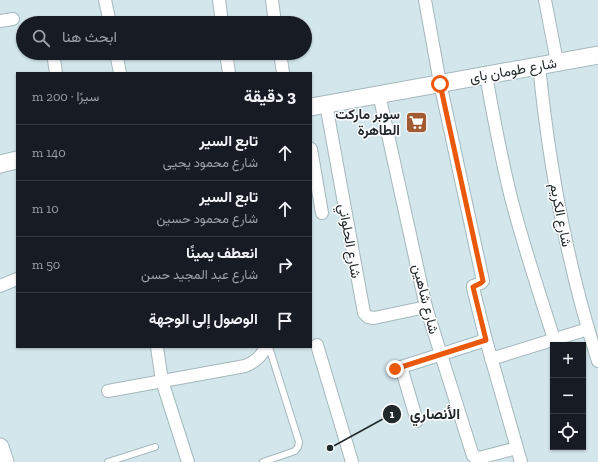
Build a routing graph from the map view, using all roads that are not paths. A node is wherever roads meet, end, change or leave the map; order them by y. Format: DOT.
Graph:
graph roads {
  1 [pos="105,0"];
  2 [pos="219,0"];
  3 [pos="272,0"];
  4 [pos="425,0"];
  5 [pos="545,0"];
  6 [pos="108,16"];
  7 [pos="221,16"];
  8 [pos="274,16"];
  9 [pos="13,19"];
  10 [pos="0,21"];
  11 [pos="598,55"];
  12 [pos="54,60"];
  13 [pos="117,60"];
  14 [pos="227,60"];
  15 [pos="281,60"];
  16 [pos="558,62"];
  17 [pos="539,65"];
  18 [pos="56,72"];
  19 [pos="120,72"];
  20 [pos="229,72"];
  21 [pos="283,72"];
  22 [pos="486,75"];
  23 [pos="440,84"];
  24 [pos="379,94"];
  25 [pos="319,106"];
  26 [pos="312,155"];
  27 [pos="16,160"];
  28 [pos="0,164"];
  29 [pos="322,213"];
  30 [pos="16,280"];
  31 [pos="0,286"];
  32 [pos="426,307"];
  33 [pos="588,328"];
  34 [pos="486,340"];
  35 [pos="554,340"];
  36 [pos="317,345"];
  37 [pos="157,348"];
  38 [pos="266,348"];
  39 [pos="269,348"];
  40 [pos="440,354"];
  41 [pos="492,359"];
  42 [pos="598,361"];
  43 [pos="162,381"];
  44 [pos="108,391"];
  45 [pos="418,421"];
  46 [pos="155,447"];
  47 [pos="0,448"];
  48 [pos="517,448"];
  49 [pos="5,462"];
  50 [pos="108,462"];
  51 [pos="188,462"];
  52 [pos="263,462"];
  53 [pos="352,462"];
  54 [pos="521,462"];
  1 -- 6 [label="street"];
  2 -- 7 [label="street"];
  3 -- 8 [label="street"];
  4 -- 23 [label="street"];
  5 -- 16 [label="street"];
  9 -- 10 [label="street"];
  11 -- 16 [label="street, شارع طومان باى"];
  12 -- 18 [label="street"];
  13 -- 19 [label="street"];
  14 -- 20 [label="street"];
  15 -- 21 [label="street"];
  16 -- 17 [label="street, شارع طومان باى"];
  17 -- 22 [label="street, شارع طومان باى"];
  17 -- 33 [label="street, شارع الكريم"];
  22 -- 23 [label="street, شارع طومان باى"];
  22 -- 35 [label="street"];
  23 -- 24 [label="street, شارع طومان باى"];
  23 -- 34 [label="street"];
  24 -- 25 [label="street, شارع طومان باى"];
  24 -- 32 [label="street, شارع شاهين"];
  25 -- 32 [label="street, شارع الحلواني"];
  26 -- 29 [label="street"];
  27 -- 28 [label="street"];
  30 -- 31 [label="street"];
  32 -- 40 [label="street, شارع شاهين"];
  33 -- 35 [label="street"];
  33 -- 42 [label="street, شارع الكريم"];
  34 -- 40 [label="street"];
  34 -- 41 [label="street"];
  35 -- 41 [label="street"];
  36 -- 53 [label="street"];
  37 -- 43 [label="street"];
  38 -- 43 [label="street"];
  39 -- 52 [label="lane"];
  40 -- 45 [label="street"];
  40 -- 48 [label="street, شارع شاهين"];
  41 -- 48 [label="street"];
  43 -- 44 [label="street"];
  43 -- 51 [label="street"];
  46 -- 50 [label="lane"];
  47 -- 49 [label="street"];
  48 -- 54 [label="street"];
}
